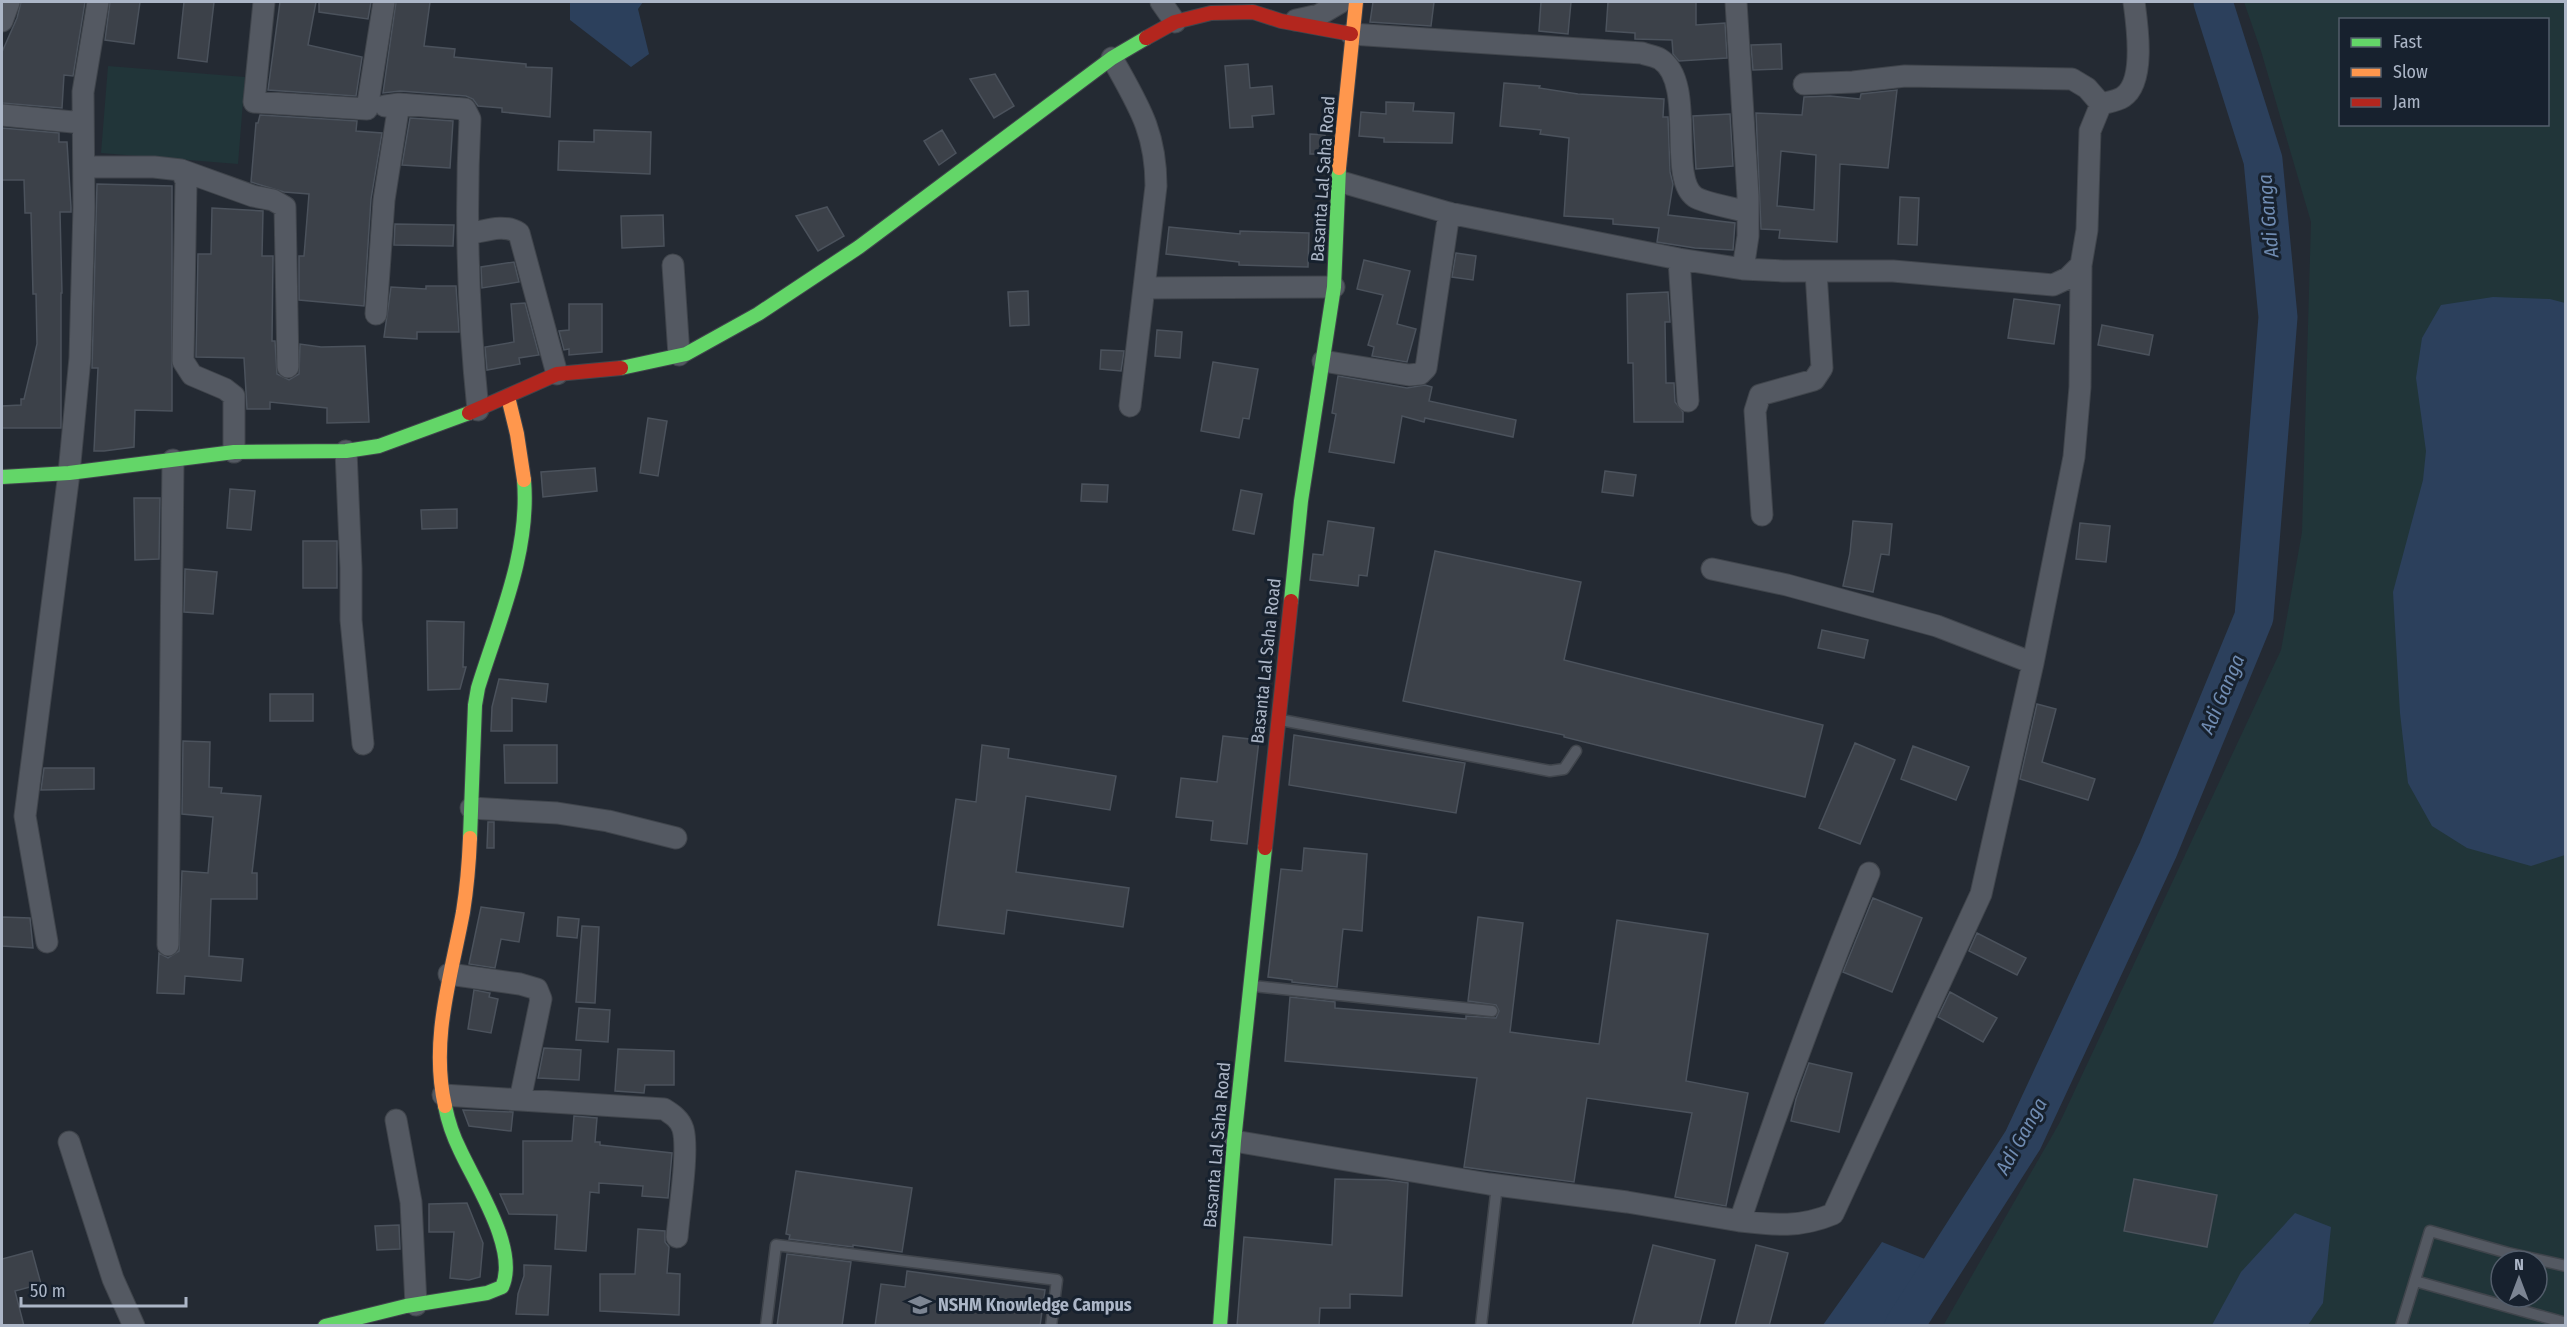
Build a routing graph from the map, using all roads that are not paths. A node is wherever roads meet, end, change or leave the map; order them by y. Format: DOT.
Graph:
graph roads {
  1 [pos="9,2"];
  2 [pos="98,2"];
  3 [pos="264,2"];
  4 [pos="384,2"];
  5 [pos="1161,2"];
  6 [pos="1341,2"];
  7 [pos="1356,2"];
  8 [pos="1736,2"];
  9 [pos="2134,2"];
  10 [pos="2,21"];
  11 [pos="1281,21"];
  12 [pos="1175,22"];
  13 [pos="1351,34"];
  14 [pos="1112,58"];
  15 [pos="1804,84"];
  16 [pos="399,104"];
  17 [pos="2101,104"];
  18 [pos="367,109"];
  19 [pos="2,115"];
  20 [pos="83,123"];
  21 [pos="84,167"];
  22 [pos="181,170"];
  23 [pos="1338,180"];
  24 [pos="1748,212"];
  25 [pos="1449,213"];
  26 [pos="468,234"];
  27 [pos="1679,259"];
  28 [pos="673,264"];
  29 [pos="2081,265"];
  30 [pos="1743,268"];
  31 [pos="1816,272"];
  32 [pos="1334,287"];
  33 [pos="1144,288"];
  34 [pos="376,314"];
  35 [pos="679,356"];
  36 [pos="1323,361"];
  37 [pos="288,367"];
  38 [pos="557,374"];
  39 [pos="508,397"];
  40 [pos="1689,401"];
  41 [pos="1130,406"];
  42 [pos="478,410"];
  43 [pos="346,451"];
  44 [pos="234,452"];
  45 [pos="173,460"];
  46 [pos="69,472"];
  47 [pos="2,477"];
  48 [pos="1762,515"];
  49 [pos="1712,569"];
  50 [pos="2033,663"];
  51 [pos="1277,720"];
  52 [pos="363,744"];
  53 [pos="1576,751"];
  54 [pos="471,808"];
  55 [pos="676,838"];
  56 [pos="1869,873"];
  57 [pos="47,942"];
  58 [pos="168,945"];
  59 [pos="449,974"];
  60 [pos="1250,986"];
  61 [pos="1492,1011"];
  62 [pos="443,1095"];
  63 [pos="520,1100"];
  64 [pos="396,1120"];
  65 [pos="1234,1141"];
  66 [pos="69,1142"];
  67 [pos="1497,1185"];
  68 [pos="1740,1221"];
  69 [pos="677,1237"];
  70 [pos="2565,1266"];
  71 [pos="2415,1281"];
  72 [pos="416,1305"];
  73 [pos="2565,1323"];
  74 [pos="134,1326"];
  75 [pos="326,1326"];
  76 [pos="766,1326"];
  77 [pos="1051,1326"];
  78 [pos="1220,1326"];
  79 [pos="1482,1326"];
  80 [pos="2401,1326"];
  1 -- 10 [label="street"];
  2 -- 20 [label="street"];
  3 -- 18 [label="street"];
  4 -- 18 [label="street"];
  5 -- 12 [label="street"];
  6 -- 11 [label="street"];
  7 -- 13 [label="street, Basanta Lal Saha Road"];
  8 -- 24 [label="street"];
  9 -- 17 [label="street"];
  11 -- 12 [label="street"];
  11 -- 13 [label="street"];
  12 -- 14 [label="street"];
  13 -- 23 [label="street, Basanta Lal Saha Road"];
  13 -- 24 [label="street"];
  14 -- 33 [label="street"];
  14 -- 35 [label="street"];
  15 -- 17 [label="street"];
  16 -- 18 [label="street"];
  16 -- 26 [label="street"];
  16 -- 34 [label="street"];
  17 -- 29 [label="street"];
  19 -- 20 [label="street"];
  20 -- 21 [label="street"];
  21 -- 22 [label="street"];
  21 -- 46 [label="street"];
  22 -- 37 [label="street"];
  22 -- 44 [label="street"];
  23 -- 25 [label="street"];
  23 -- 32 [label="street, Basanta Lal Saha Road"];
  24 -- 30 [label="street"];
  25 -- 27 [label="street"];
  25 -- 36 [label="street"];
  26 -- 38 [label="street"];
  26 -- 42 [label="street"];
  27 -- 30 [label="street"];
  27 -- 40 [label="street"];
  28 -- 35 [label="street"];
  29 -- 31 [label="street"];
  29 -- 50 [label="street"];
  30 -- 31 [label="street"];
  31 -- 48 [label="street"];
  32 -- 33 [label="street"];
  32 -- 36 [label="street, Basanta Lal Saha Road"];
  33 -- 41 [label="street"];
  35 -- 38 [label="street"];
  36 -- 51 [label="street, Basanta Lal Saha Road"];
  38 -- 39 [label="street"];
  39 -- 42 [label="street"];
  39 -- 54 [label="street"];
  42 -- 43 [label="street"];
  43 -- 44 [label="street"];
  43 -- 52 [label="street"];
  44 -- 45 [label="street"];
  45 -- 46 [label="street"];
  45 -- 58 [label="street"];
  46 -- 47 [label="street"];
  46 -- 57 [label="street"];
  49 -- 50 [label="street"];
  50 -- 68 [label="street"];
  51 -- 53 [label="lane"];
  51 -- 60 [label="street, Basanta Lal Saha Road"];
  54 -- 55 [label="street"];
  54 -- 59 [label="street"];
  56 -- 68 [label="street"];
  59 -- 62 [label="street"];
  59 -- 63 [label="street"];
  60 -- 61 [label="lane"];
  60 -- 65 [label="street, Basanta Lal Saha Road"];
  62 -- 63 [label="street"];
  62 -- 72 [label="street"];
  63 -- 69 [label="street"];
  64 -- 72 [label="street"];
  65 -- 67 [label="street"];
  65 -- 78 [label="street, Basanta Lal Saha Road"];
  66 -- 74 [label="street"];
  67 -- 68 [label="street"];
  67 -- 79 [label="lane"];
  70 -- 71 [label="lane"];
  71 -- 73 [label="lane"];
  71 -- 80 [label="lane"];
  72 -- 75 [label="street"];
  76 -- 77 [label="lane"];
}
